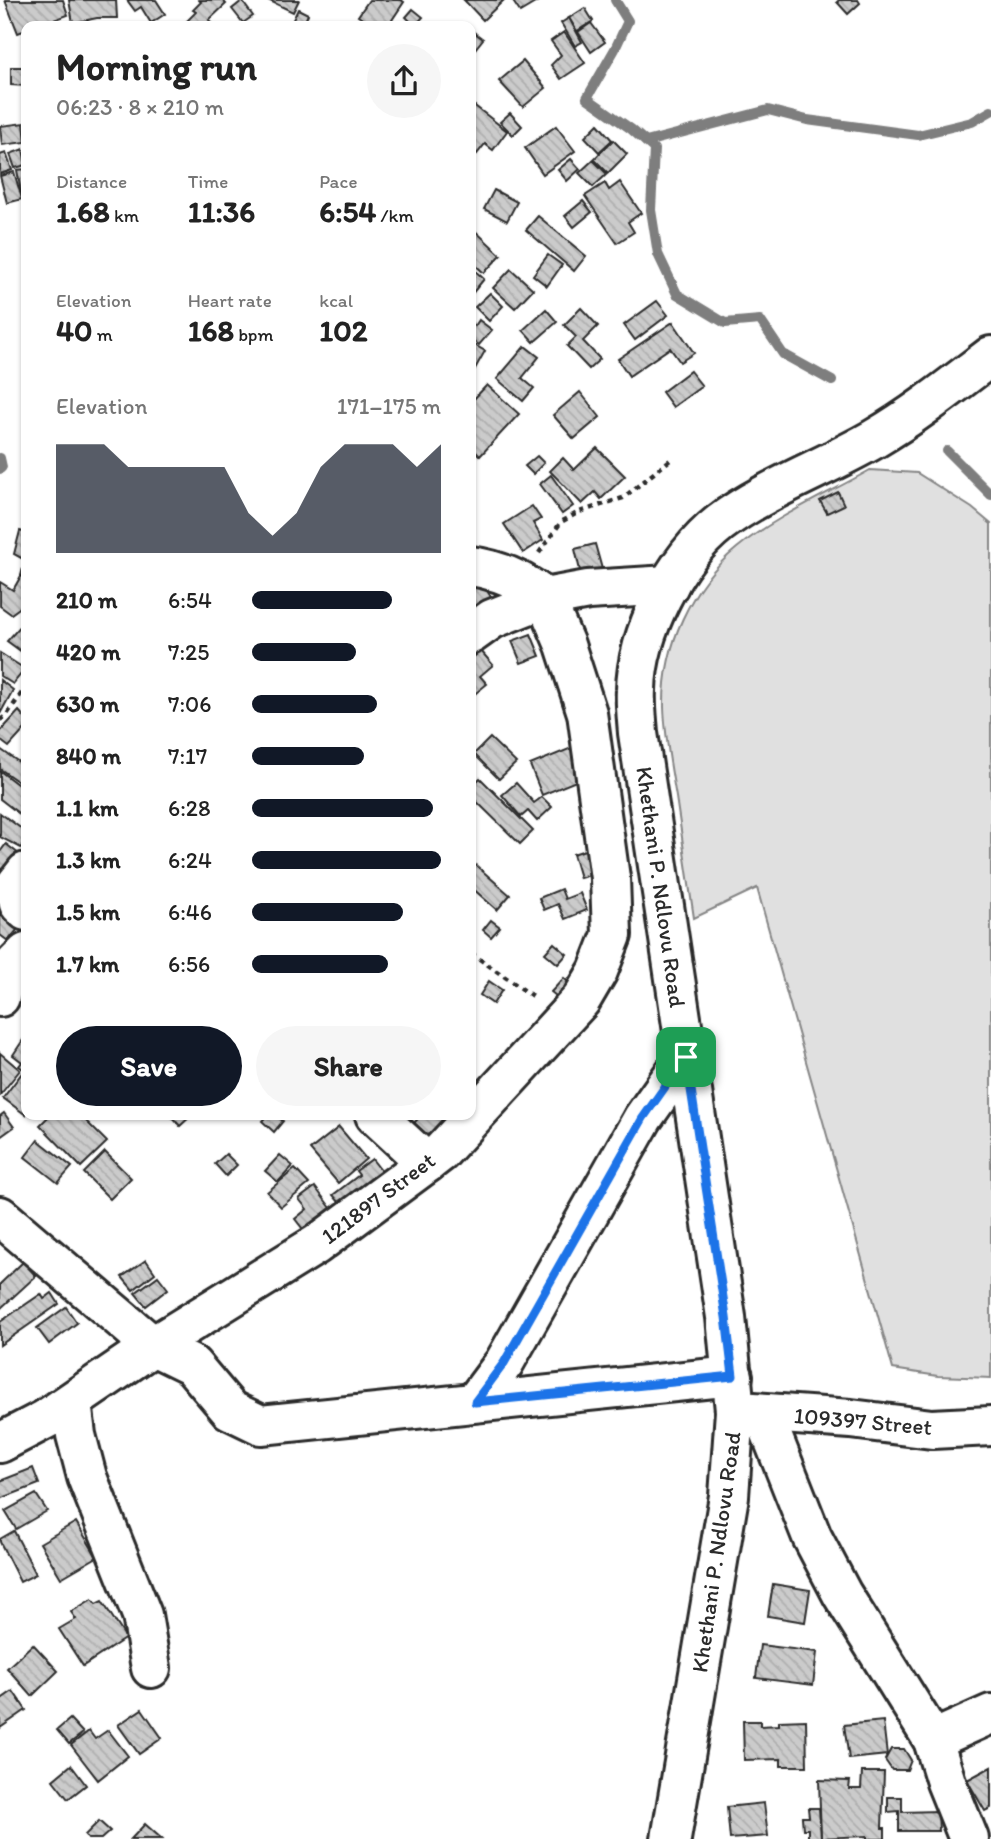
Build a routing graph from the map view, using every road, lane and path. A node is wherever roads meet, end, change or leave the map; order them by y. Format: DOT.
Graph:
graph roads {
  1 [pos="991,356"];
  2 [pos="670,460"];
  3 [pos="476,567"];
  4 [pos="669,585"];
  5 [pos="531,589"];
  6 [pos="476,630"];
  7 [pos="21,694"];
  8 [pos="0,720"];
  9 [pos="21,878"];
  10 [pos="21,906"];
  11 [pos="476,957"];
  12 [pos="21,958"];
  13 [pos="0,997"];
  14 [pos="565,1019"];
  15 [pos="686,1057"];
  16 [pos="476,1114"];
  17 [pos="380,1120"];
  18 [pos="471,1120"];
  19 [pos="427,1163"];
  20 [pos="0,1216"];
  21 [pos="153,1346"];
  22 [pos="743,1400"];
  23 [pos="72,1402"];
  24 [pos="475,1402"];
  25 [pos="991,1426"];
  26 [pos="0,1443"];
  27 [pos="150,1668"];
  28 [pos="991,1714"];
  29 [pos="933,1740"];
  30 [pos="671,1839"];
  31 [pos="969,1839"];
  1 -- 4 [label="street, Khethani P. Ndlovu Road"];
  2 -- 5 [label="path"];
  3 -- 5 [label="street"];
  4 -- 5 [label="street"];
  4 -- 15 [label="street, Khethani P. Ndlovu Road"];
  5 -- 6 [label="street"];
  5 -- 14 [label="street, 121897 Street"];
  7 -- 8 [label="path"];
  9 -- 10 [label="street"];
  11 -- 14 [label="path"];
  12 -- 13 [label="street"];
  14 -- 16 [label="street, 121897 Street"];
  15 -- 22 [label="street, Khethani P. Ndlovu Road"];
  15 -- 24 [label="street"];
  17 -- 19 [label="street"];
  18 -- 19 [label="street, 121897 Street"];
  19 -- 21 [label="street, 121897 Street"];
  20 -- 21 [label="street, 109397 Street"];
  21 -- 23 [label="street, 121897 Street"];
  21 -- 24 [label="street, 109397 Street"];
  22 -- 24 [label="street, 109397 Street"];
  22 -- 25 [label="street, 109397 Street"];
  22 -- 29 [label="street"];
  22 -- 30 [label="street, Khethani P. Ndlovu Road"];
  23 -- 26 [label="street, 121897 Street"];
  23 -- 27 [label="street"];
  28 -- 29 [label="street"];
  29 -- 31 [label="street"];
}
